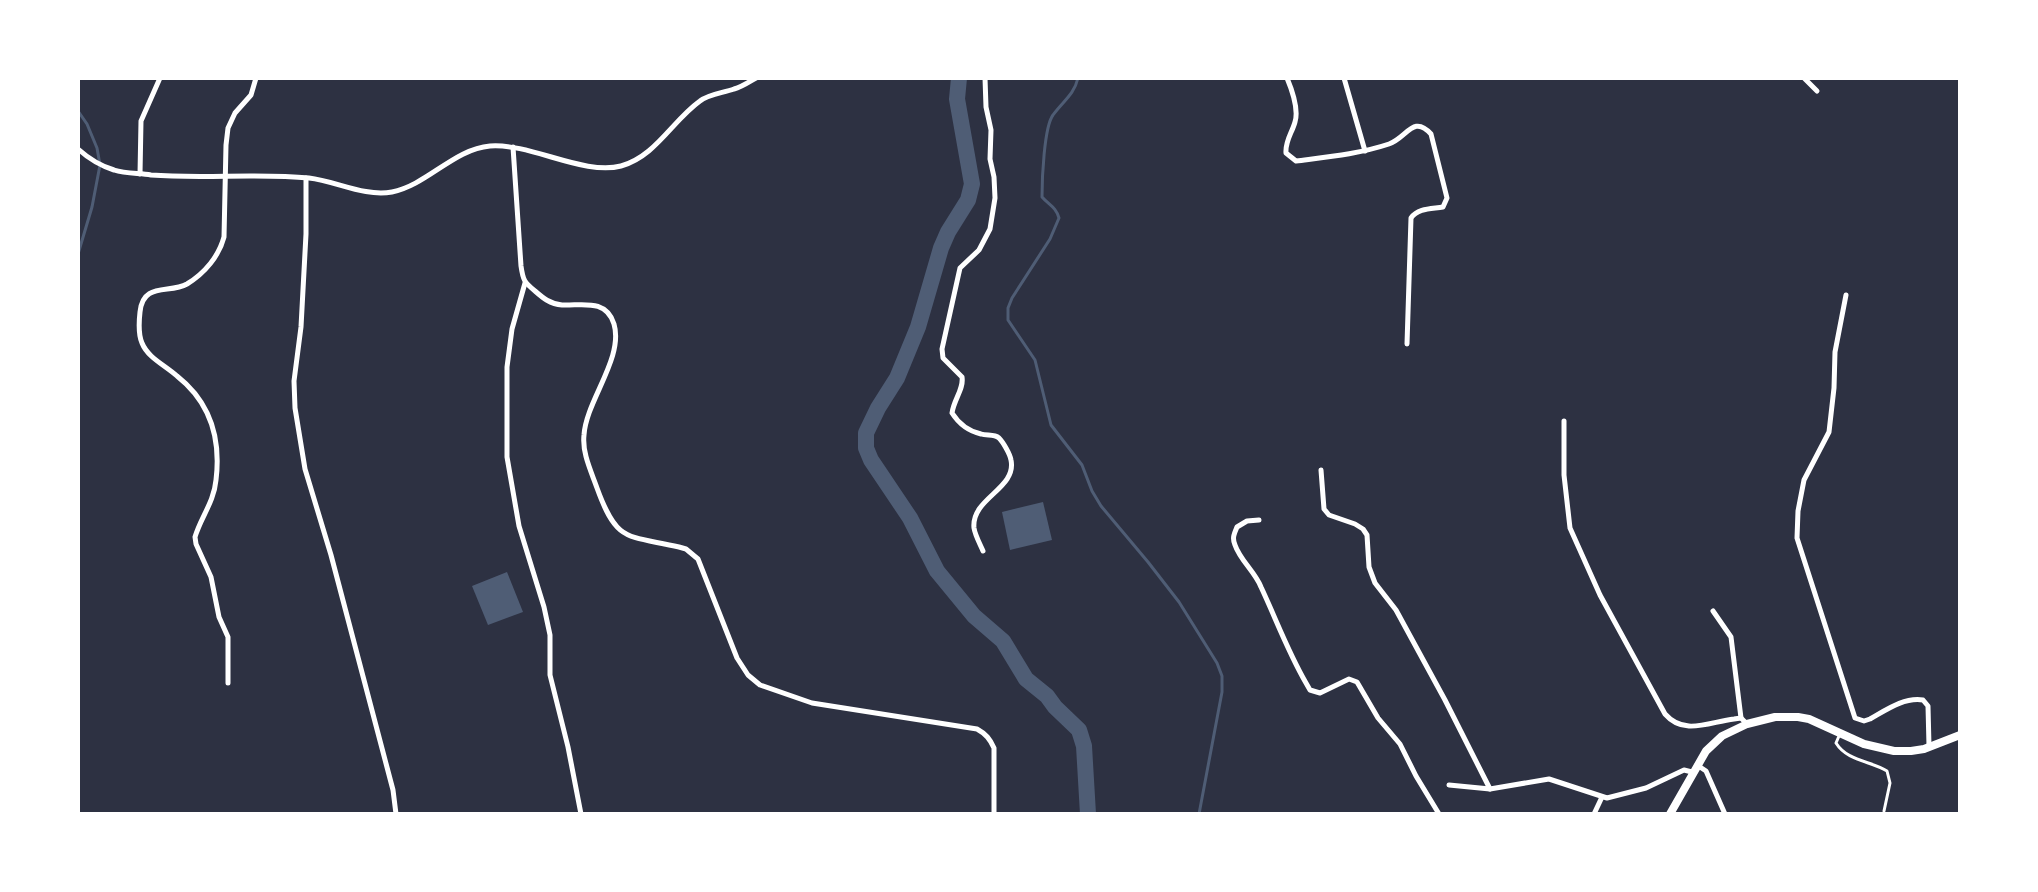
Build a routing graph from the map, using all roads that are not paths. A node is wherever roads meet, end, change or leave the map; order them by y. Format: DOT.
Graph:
graph roads {
  1 [pos="160,78"];
  2 [pos="256,78"];
  3 [pos="756,78"];
  4 [pos="985,78"];
  5 [pos="1287,78"];
  6 [pos="1344,78"];
  7 [pos="1804,78"];
  8 [pos="1817,91"];
  9 [pos="513,147"];
  10 [pos="78,149"];
  11 [pos="1365,151"];
  12 [pos="140,174"];
  13 [pos="226,177"];
  14 [pos="306,178"];
  15 [pos="525,283"];
  16 [pos="1846,295"];
  17 [pos="1407,344"];
  18 [pos="1564,421"];
  19 [pos="1321,470"];
  20 [pos="1259,520"];
  21 [pos="983,551"];
  22 [pos="1713,611"];
  23 [pos="228,683"];
  24 [pos="1744,721"];
  25 [pos="1840,734"];
  26 [pos="1960,735"];
  27 [pos="1929,746"];
  28 [pos="1694,769"];
  29 [pos="1449,785"];
  30 [pos="1490,789"];
  31 [pos="1602,797"];
  32 [pos="1884,811"];
  33 [pos="396,814"];
  34 [pos="581,814"];
  35 [pos="994,814"];
  36 [pos="1439,814"];
  37 [pos="1594,814"];
  38 [pos="1670,814"];
  39 [pos="1725,814"];
  1 -- 12 [label="street"];
  2 -- 13 [label="street"];
  3 -- 9 [label="street"];
  4 -- 21 [label="street"];
  5 -- 11 [label="street"];
  6 -- 11 [label="street"];
  7 -- 8 [label="street"];
  9 -- 14 [label="street"];
  9 -- 15 [label="street"];
  10 -- 12 [label="street"];
  11 -- 17 [label="street"];
  12 -- 13 [label="street"];
  13 -- 14 [label="street"];
  13 -- 23 [label="street"];
  14 -- 33 [label="street"];
  15 -- 34 [label="street"];
  15 -- 35 [label="street"];
  16 -- 27 [label="street"];
  18 -- 24 [label="street"];
  19 -- 30 [label="street"];
  20 -- 36 [label="street"];
  22 -- 24 [label="street"];
  24 -- 25 [label="main road"];
  24 -- 28 [label="main road"];
  25 -- 27 [label="main road"];
  25 -- 32 [label="lane"];
  26 -- 27 [label="main road"];
  28 -- 31 [label="street"];
  28 -- 38 [label="main road"];
  28 -- 39 [label="street"];
  29 -- 30 [label="street"];
  30 -- 31 [label="street"];
  31 -- 37 [label="street"];
}
